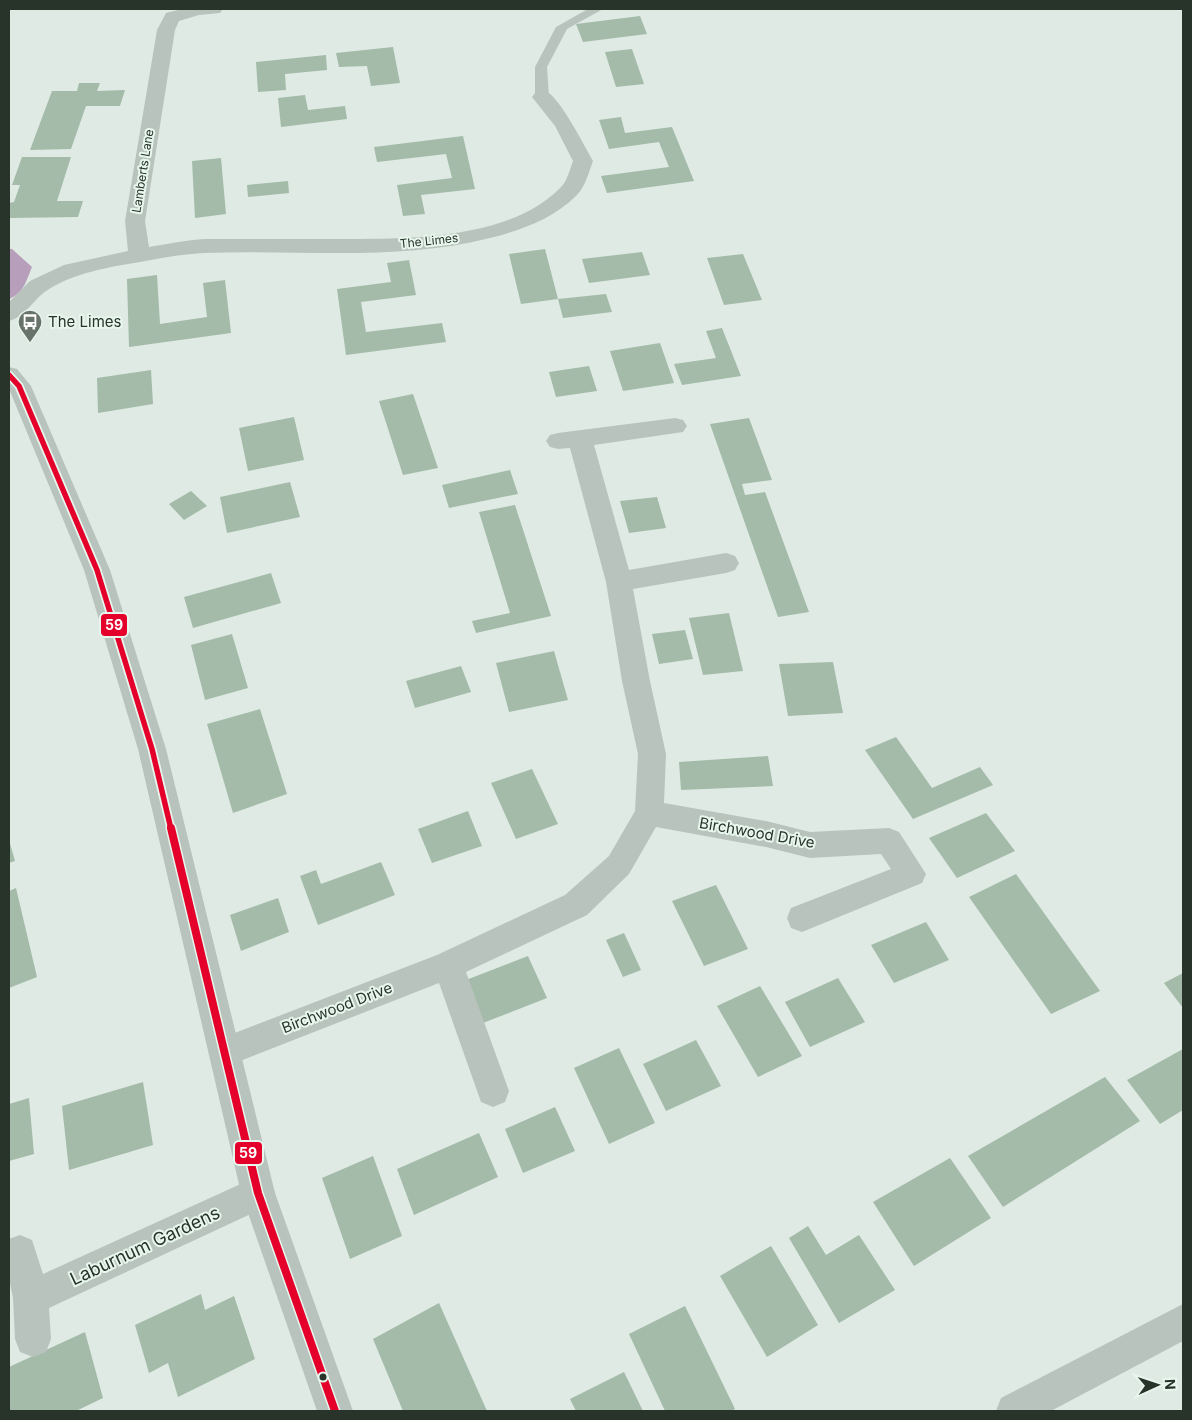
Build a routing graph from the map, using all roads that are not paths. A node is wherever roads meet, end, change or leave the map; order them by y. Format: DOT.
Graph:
graph roads {
  1 [pos="214,9"];
  2 [pos="597,9"];
  3 [pos="542,98"];
  4 [pos="139,255"];
  5 [pos="9,314"];
  6 [pos="9,374"];
  7 [pos="675,426"];
  8 [pos="726,563"];
  9 [pos="619,582"];
  10 [pos="649,814"];
  11 [pos="802,918"];
  12 [pos="448,965"];
  13 [pos="225,1052"];
  14 [pos="493,1091"];
  15 [pos="258,1193"];
  16 [pos="20,1252"];
  17 [pos="31,1298"];
  18 [pos="1183,1322"];
  19 [pos="33,1339"];
  20 [pos="335,1411"];
  21 [pos="1014,1411"];
  1 -- 4 [label="street, Lamberts Lane"];
  2 -- 3 [label="lane"];
  3 -- 4 [label="street, The Limes"];
  4 -- 5 [label="street"];
  6 -- 13 [label="street"];
  7 -- 9 [label="street, Birchwood Drive"];
  8 -- 9 [label="street"];
  9 -- 10 [label="street, Birchwood Drive"];
  10 -- 11 [label="street, Birchwood Drive"];
  10 -- 12 [label="street, Birchwood Drive"];
  12 -- 13 [label="street, Birchwood Drive"];
  12 -- 14 [label="street"];
  13 -- 15 [label="street"];
  15 -- 17 [label="street, Laburnum Gardens"];
  15 -- 20 [label="street"];
  16 -- 17 [label="street"];
  17 -- 19 [label="street"];
  18 -- 21 [label="street"];
}
